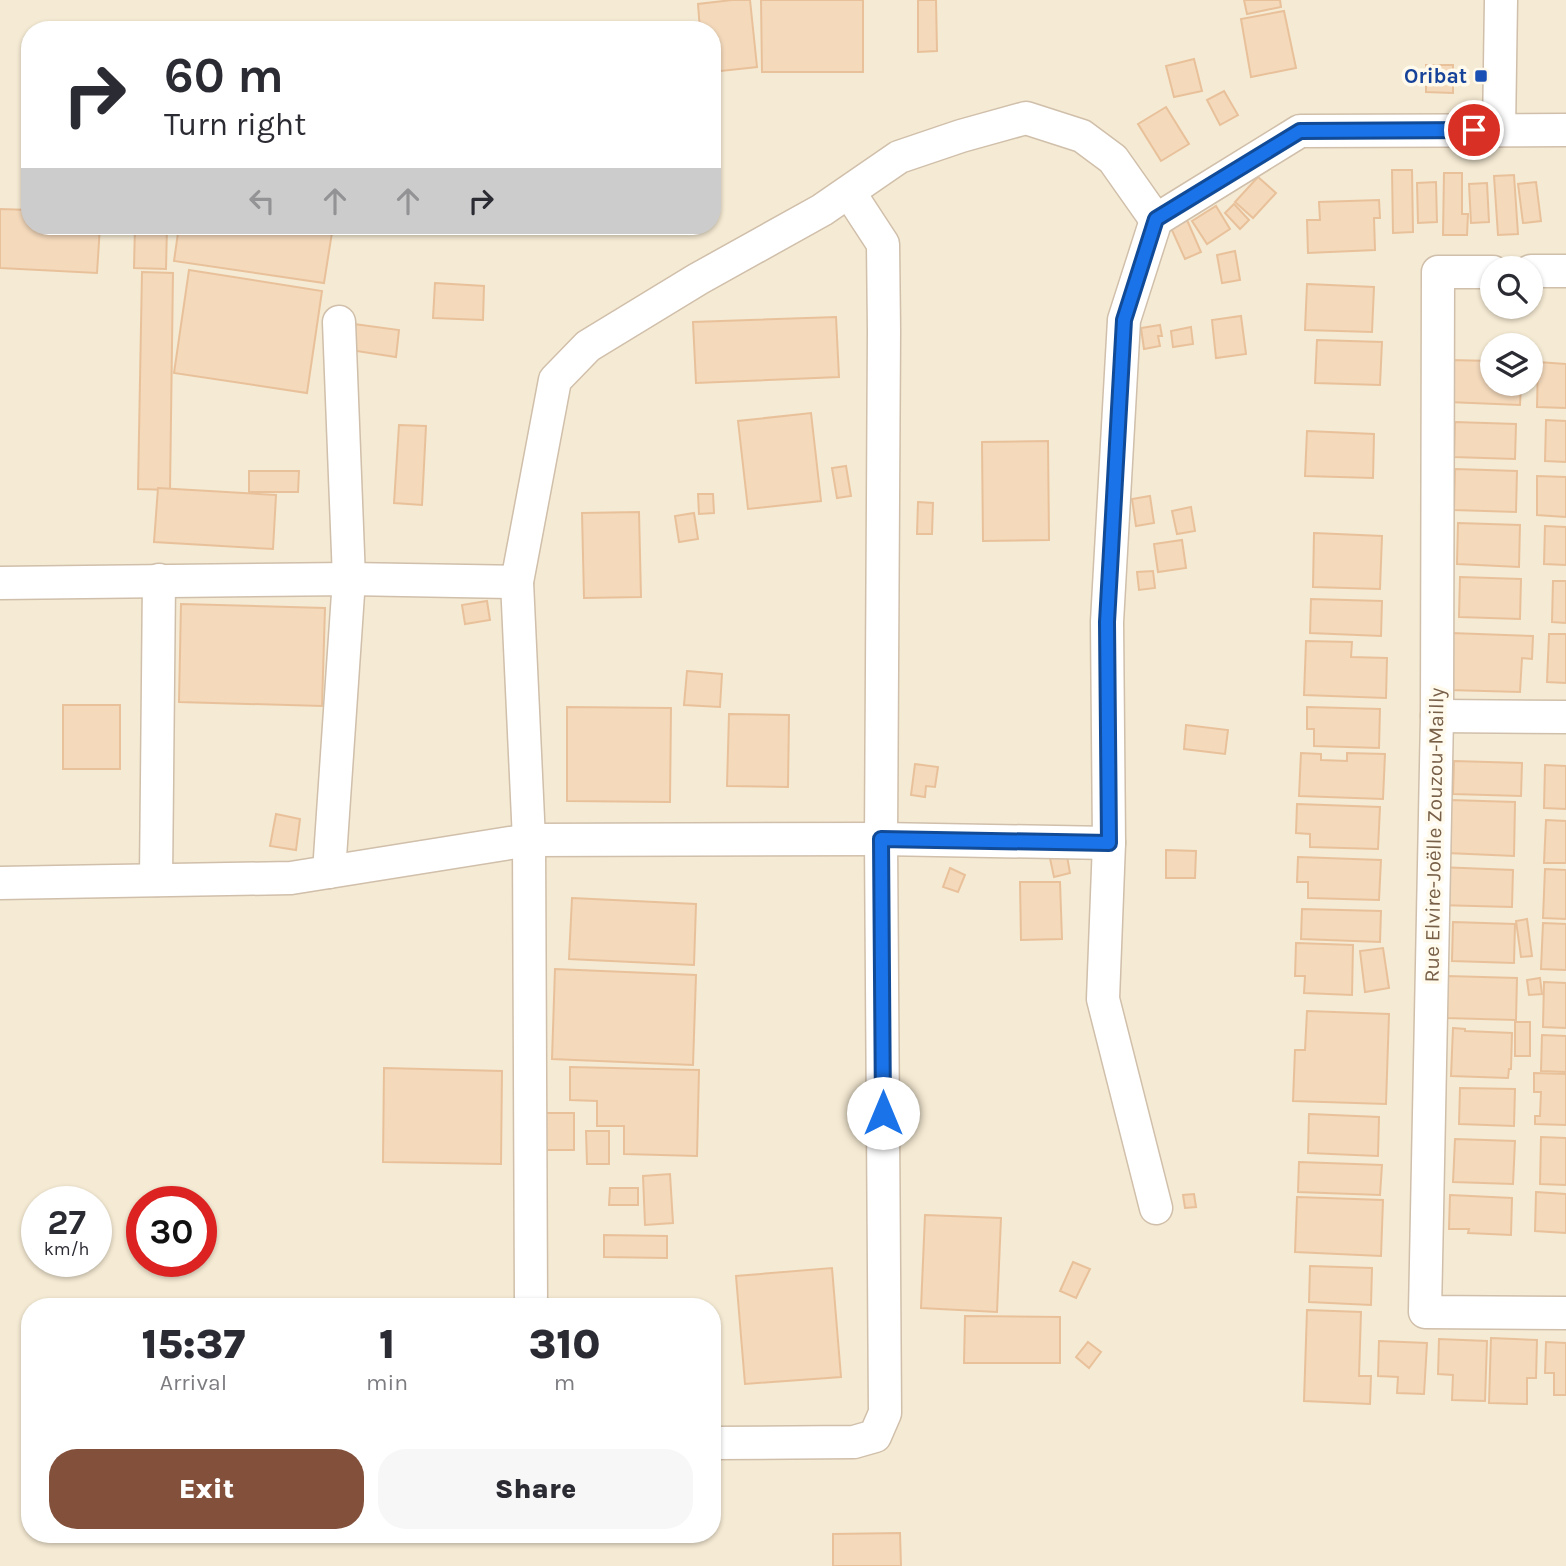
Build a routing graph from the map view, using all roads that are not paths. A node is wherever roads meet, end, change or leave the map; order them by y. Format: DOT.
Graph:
graph roads {
  1 [pos="1501,0"];
  2 [pos="1499,130"];
  3 [pos="1566,130"];
  4 [pos="849,191"];
  5 [pos="1156,219"];
  6 [pos="1543,271"];
  7 [pos="1566,271"];
  8 [pos="1480,272"];
  9 [pos="339,321"];
  10 [pos="349,579"];
  11 [pos="159,580"];
  12 [pos="517,582"];
  13 [pos="0,583"];
  14 [pos="1437,716"];
  15 [pos="1566,717"];
  16 [pos="529,839"];
  17 [pos="881,839"];
  18 [pos="1109,843"];
  19 [pos="330,872"];
  20 [pos="156,880"];
  21 [pos="0,883"];
  22 [pos="1156,1208"];
  23 [pos="531,1298"];
  24 [pos="1566,1313"];
  25 [pos="721,1443"];
  1 -- 2 [label="street"];
  2 -- 3 [label="street"];
  2 -- 5 [label="street"];
  4 -- 5 [label="street"];
  4 -- 12 [label="street"];
  4 -- 17 [label="street"];
  5 -- 18 [label="street"];
  6 -- 7 [label="street"];
  8 -- 14 [label="street, Rue Elvire-Joëlle Zouzou-Mailly"];
  9 -- 10 [label="street"];
  10 -- 11 [label="street"];
  10 -- 12 [label="street"];
  10 -- 19 [label="street"];
  11 -- 13 [label="street"];
  11 -- 20 [label="street"];
  12 -- 16 [label="street"];
  14 -- 15 [label="street"];
  14 -- 24 [label="street, Rue Elvire-Joëlle Zouzou-Mailly"];
  16 -- 17 [label="street"];
  16 -- 19 [label="street"];
  16 -- 23 [label="street"];
  17 -- 18 [label="street"];
  17 -- 25 [label="street"];
  18 -- 22 [label="street"];
  19 -- 20 [label="street"];
  20 -- 21 [label="street"];
}
